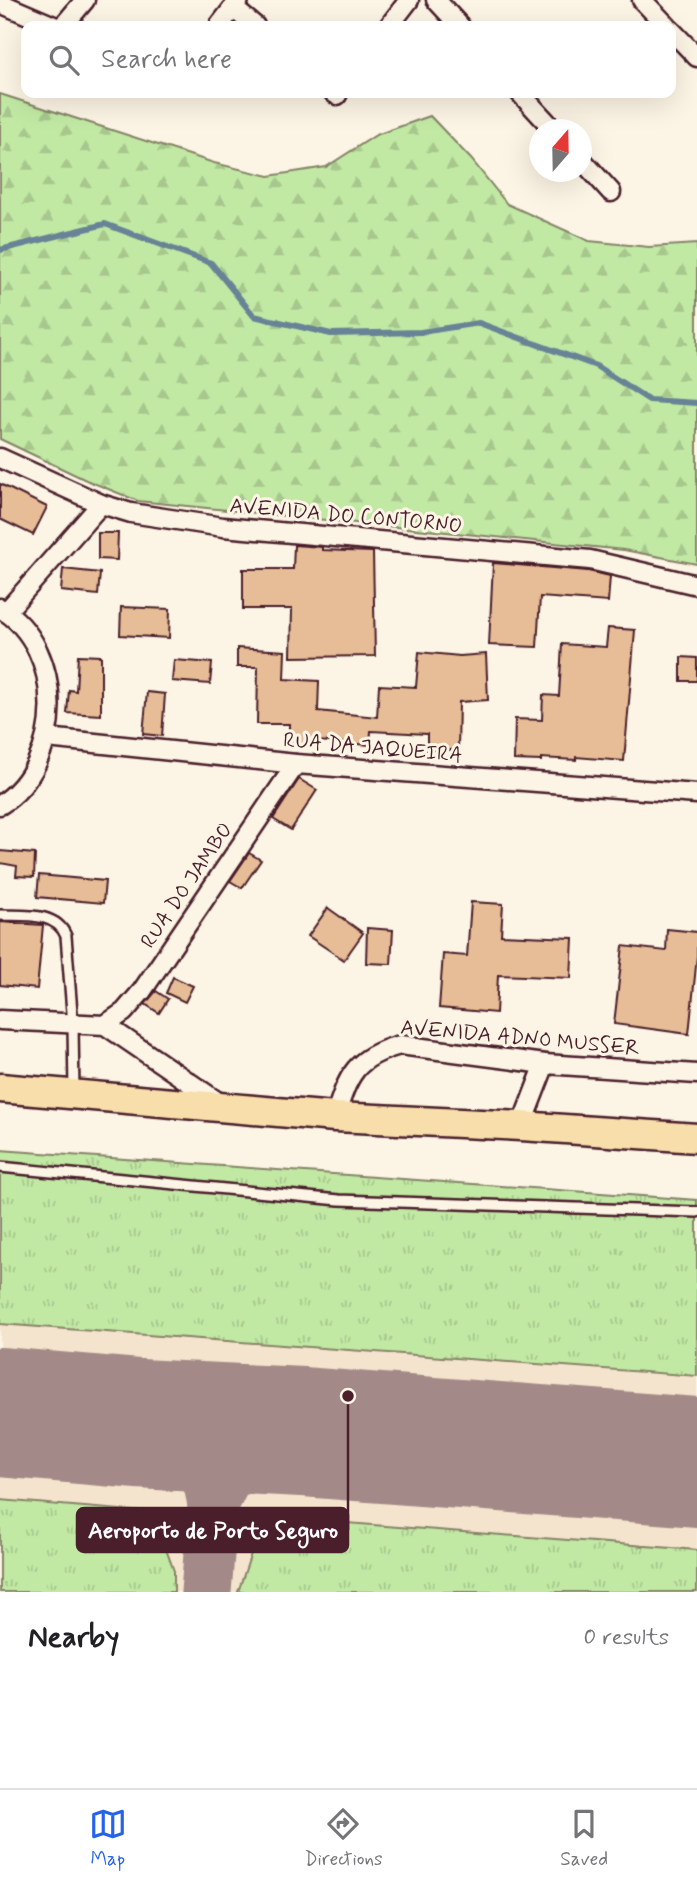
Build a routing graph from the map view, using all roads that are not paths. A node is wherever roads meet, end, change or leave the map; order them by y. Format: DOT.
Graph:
graph roads {
  1 [pos="85,0"];
  2 [pos="409,0"];
  3 [pos="436,0"];
  4 [pos="642,0"];
  5 [pos="0,3"];
  6 [pos="236,4"];
  7 [pos="42,21"];
  8 [pos="67,21"];
  9 [pos="223,21"];
  10 [pos="251,21"];
  11 [pos="393,21"];
  12 [pos="455,21"];
  13 [pos="662,21"];
  14 [pos="676,35"];
  15 [pos="697,57"];
  16 [pos="525,98"];
  17 [pos="544,119"];
  18 [pos="592,171"];
  19 [pos="611,192"];
  20 [pos="0,458"];
  21 [pos="101,504"];
  22 [pos="697,585"];
  23 [pos="3,610"];
  24 [pos="47,738"];
  25 [pos="296,764"];
  26 [pos="697,794"];
  27 [pos="0,805"];
  28 [pos="0,915"];
  29 [pos="0,1020"];
  30 [pos="73,1025"];
  31 [pos="105,1025"];
  32 [pos="545,1063"];
  33 [pos="693,1077"];
  34 [pos="0,1088"];
  35 [pos="74,1094"];
  36 [pos="225,1107"];
  37 [pos="335,1117"];
  38 [pos="521,1126"];
  39 [pos="697,1138"];
  40 [pos="0,1167"];
  41 [pos="697,1212"];
  1 -- 8 [label="street"];
  2 -- 11 [label="street"];
  3 -- 12 [label="street"];
  4 -- 13 [label="street"];
  5 -- 7 [label="street"];
  6 -- 9 [label="street"];
  6 -- 10 [label="street"];
  14 -- 15 [label="street"];
  16 -- 17 [label="street"];
  18 -- 19 [label="street"];
  20 -- 21 [label="street, AVENIDA DO CONTORNO"];
  21 -- 22 [label="street, AVENIDA DO CONTORNO"];
  21 -- 23 [label="street"];
  23 -- 24 [label="street"];
  24 -- 25 [label="street, RUA DA JAQUEIRA"];
  24 -- 27 [label="street"];
  25 -- 26 [label="street, RUA DA JAQUEIRA"];
  25 -- 31 [label="street, RUA DO JAMBO"];
  28 -- 30 [label="lane"];
  29 -- 30 [label="street"];
  30 -- 31 [label="street"];
  30 -- 35 [label="lane"];
  31 -- 36 [label="street"];
  32 -- 33 [label="street, AVENIDA ADNO MUSSER"];
  32 -- 37 [label="street, AVENIDA ADNO MUSSER"];
  32 -- 38 [label="street"];
  34 -- 35 [label="main road"];
  35 -- 36 [label="main road"];
  36 -- 37 [label="main road"];
  37 -- 38 [label="main road"];
  38 -- 39 [label="main road"];
  40 -- 41 [label="lane"];
}
